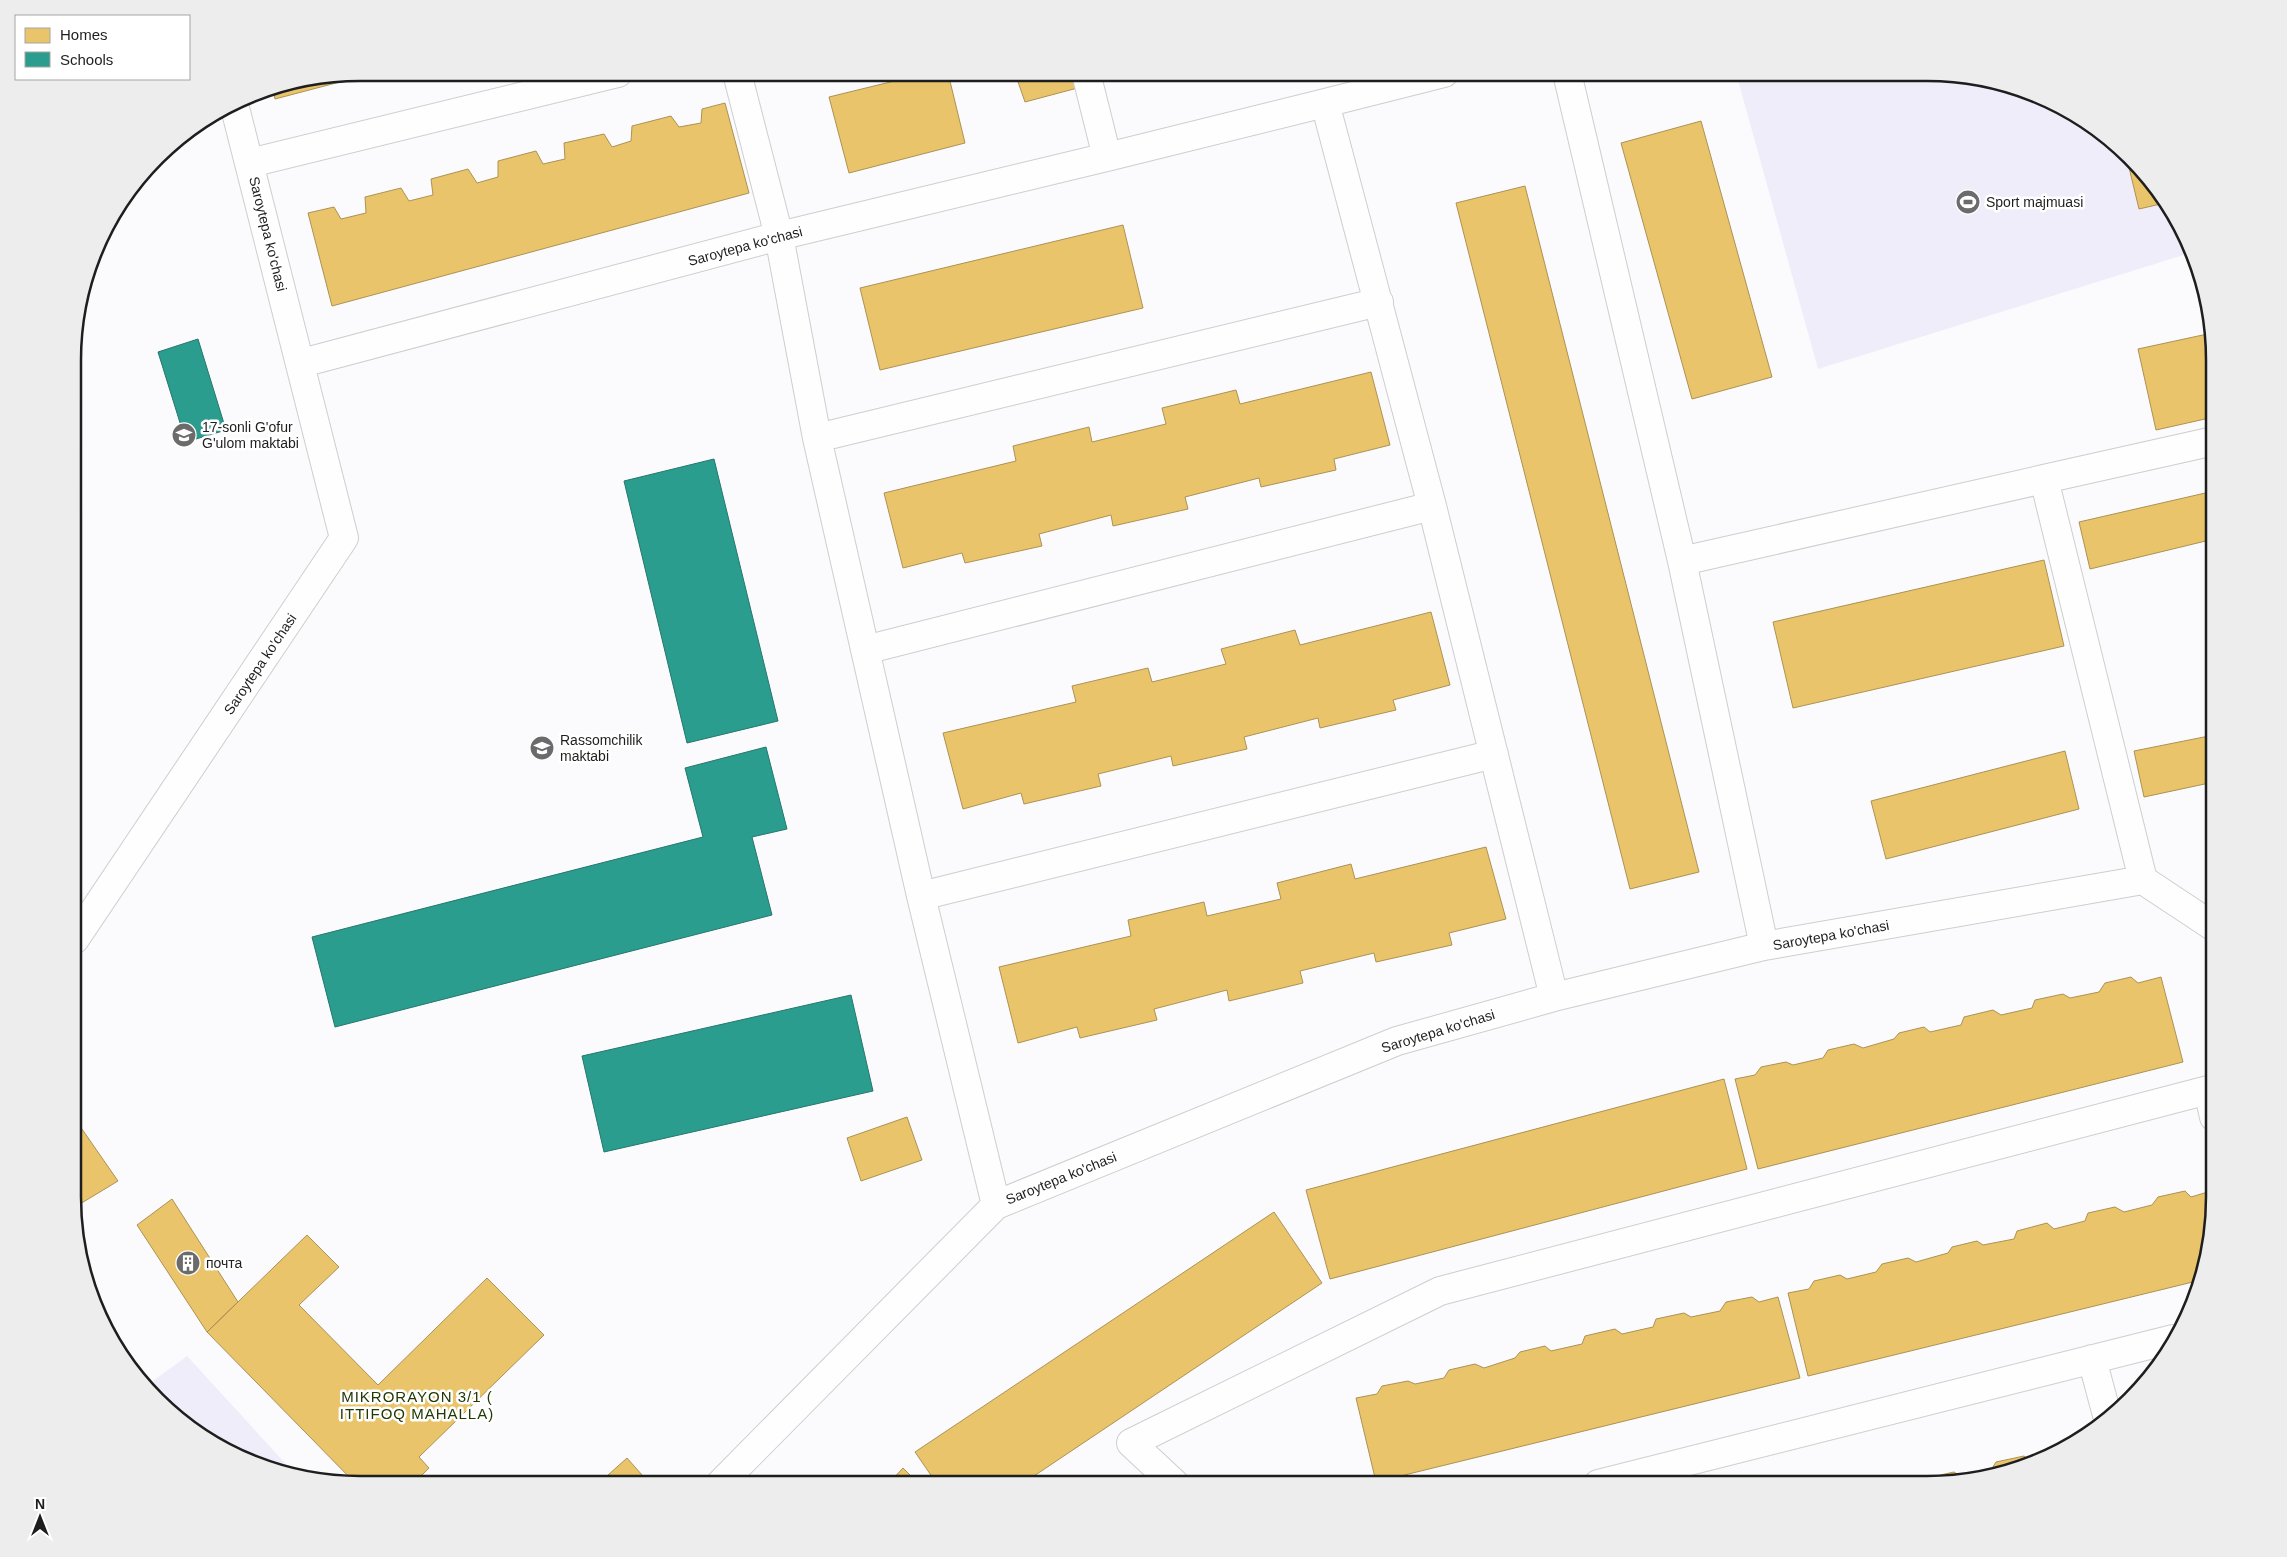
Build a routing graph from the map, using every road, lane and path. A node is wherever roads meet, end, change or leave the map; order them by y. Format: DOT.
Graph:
graph roads {
  1 [pos="585,81"];
  2 [pos="739,81"];
  3 [pos="1088,81"];
  4 [pos="1412,81"];
  5 [pos="1569,81"];
  6 [pos="1325,103"];
  7 [pos="236,111"];
  8 [pos="1107,157"];
  9 [pos="250,163"];
  10 [pos="779,236"];
  11 [pos="1378,302"];
  12 [pos="302,363"];
  13 [pos="817,438"];
  14 [pos="2206,443"];
  15 [pos="2044,479"];
  16 [pos="1432,506"];
  17 [pos="1682,561"];
  18 [pos="865,650"];
  19 [pos="1494,754"];
  20 [pos="2142,880"];
  21 [pos="921,896"];
  22 [pos="2206,922"];
  23 [pos="81,930"];
  24 [pos="1764,946"];
  25 [pos="1554,997"];
  26 [pos="2206,1091"];
  27 [pos="996,1205"];
  28 [pos="2165,1341"];
  29 [pos="2092,1359"];
  30 [pos="2106,1411"];
  31 [pos="728,1476"];
  32 [pos="1166,1476"];
  33 [pos="1630,1476"];
  1 -- 9 [label="lane"];
  2 -- 10 [label="lane"];
  3 -- 8 [label="lane"];
  4 -- 6 [label="lane, Saroytepa ko'chasi"];
  5 -- 17 [label="lane"];
  6 -- 8 [label="lane, Saroytepa ko'chasi"];
  6 -- 11 [label="lane"];
  7 -- 9 [label="lane, Saroytepa ko'chasi"];
  8 -- 10 [label="lane, Saroytepa ko'chasi"];
  9 -- 12 [label="lane, Saroytepa ko'chasi"];
  10 -- 12 [label="lane, Saroytepa ko'chasi"];
  10 -- 13 [label="lane"];
  11 -- 13 [label="lane"];
  11 -- 16 [label="lane"];
  12 -- 23 [label="lane, Saroytepa ko'chasi"];
  13 -- 18 [label="lane"];
  14 -- 15 [label="lane"];
  15 -- 17 [label="lane"];
  15 -- 20 [label="lane"];
  16 -- 18 [label="lane"];
  16 -- 19 [label="lane"];
  17 -- 24 [label="lane"];
  18 -- 21 [label="lane"];
  19 -- 21 [label="lane"];
  19 -- 25 [label="lane"];
  20 -- 22 [label="lane"];
  20 -- 24 [label="lane, Saroytepa ko'chasi"];
  21 -- 27 [label="lane"];
  24 -- 25 [label="lane, Saroytepa ko'chasi"];
  25 -- 27 [label="lane, Saroytepa ko'chasi"];
  26 -- 32 [label="lane"];
  27 -- 31 [label="lane, Saroytepa ko'chasi"];
  28 -- 29 [label="lane"];
  29 -- 30 [label="lane"];
  29 -- 33 [label="lane"];
}
